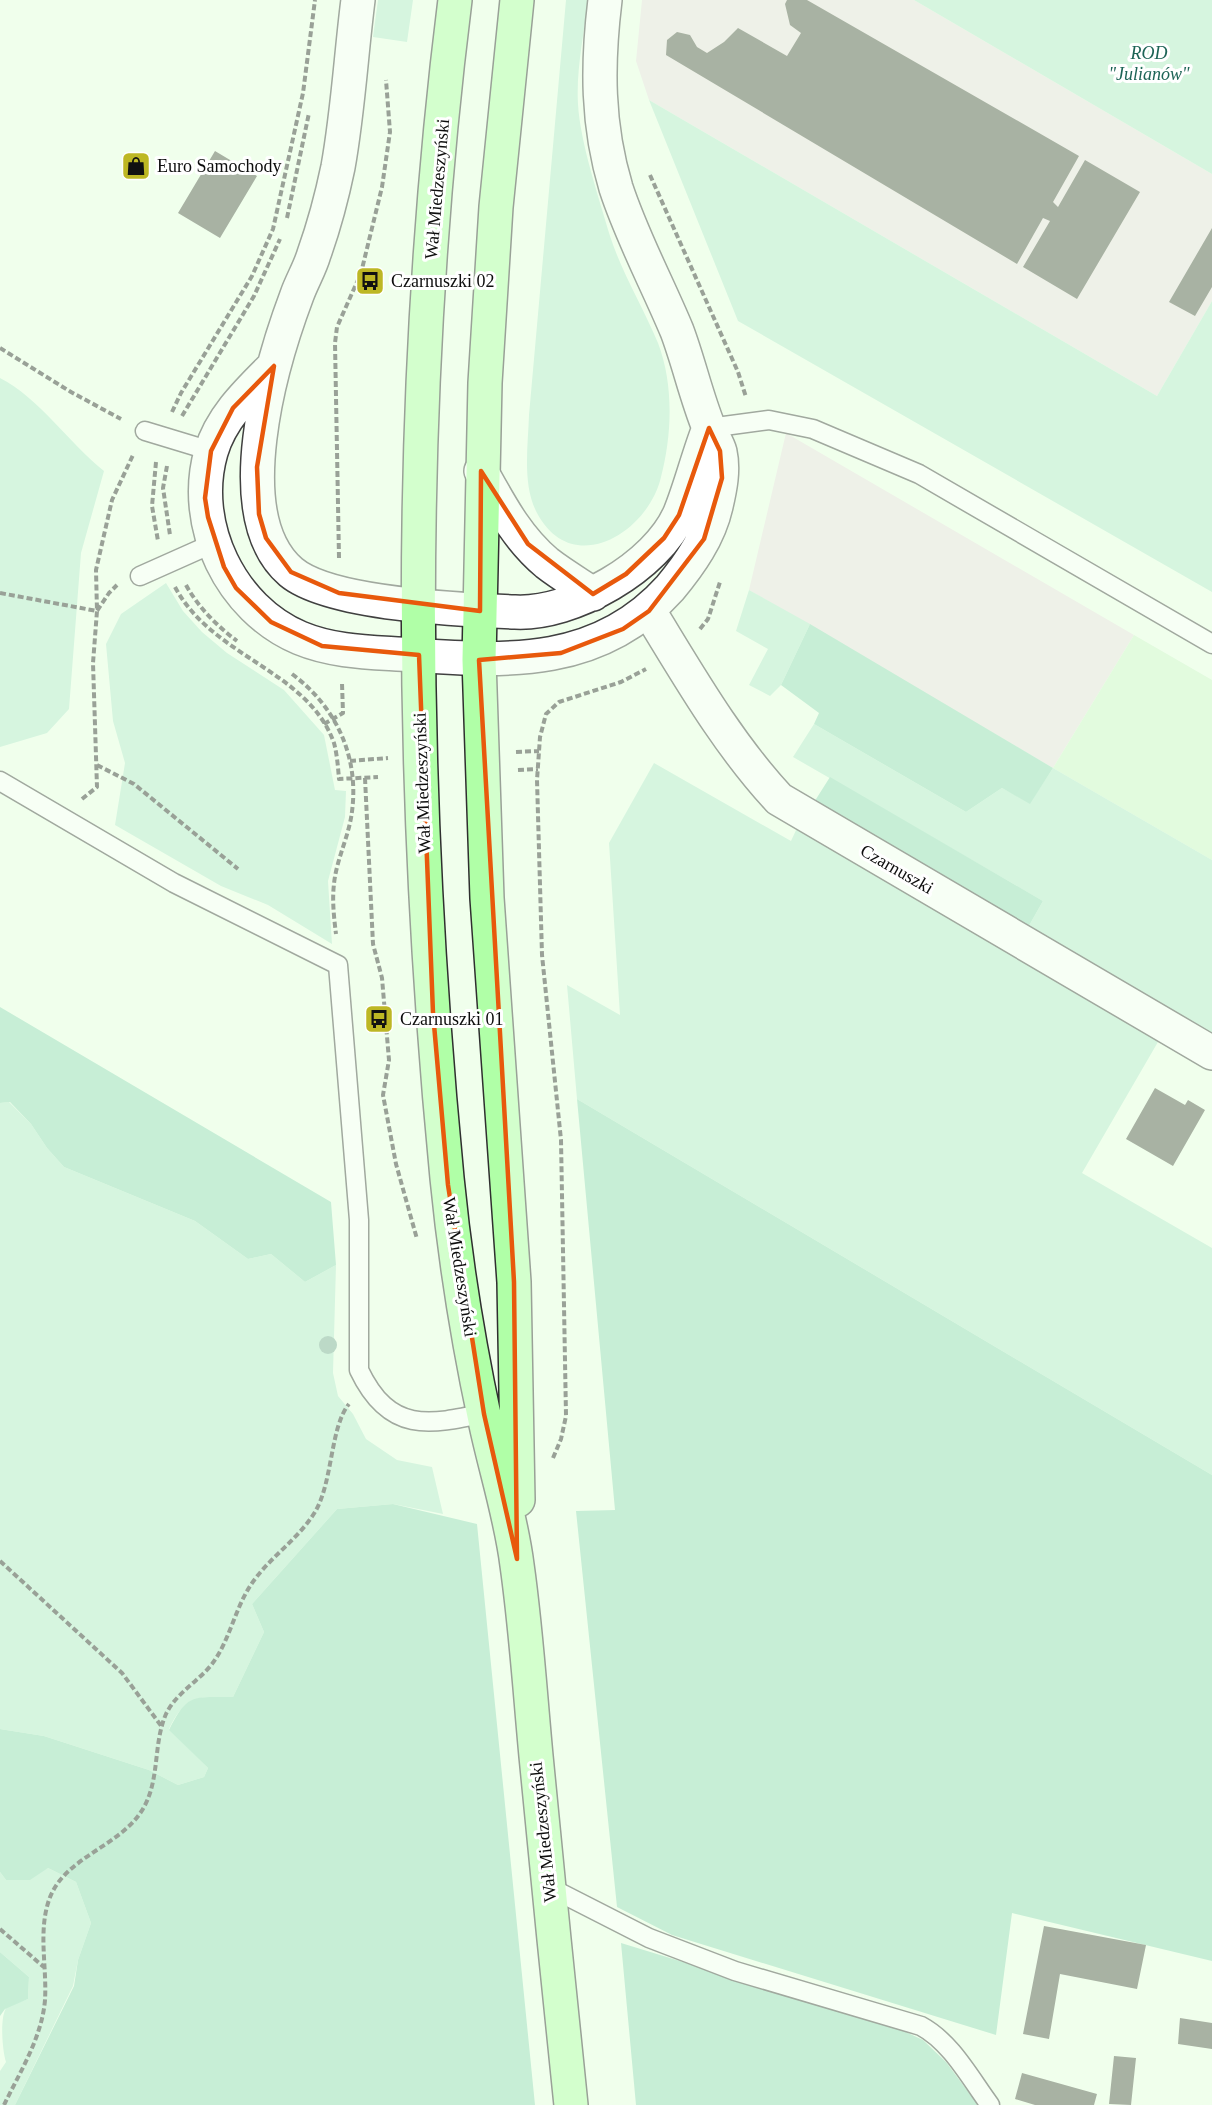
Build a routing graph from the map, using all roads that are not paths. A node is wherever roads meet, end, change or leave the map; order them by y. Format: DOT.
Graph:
graph roads {
  1 [pos="358,0"];
  2 [pos="455,0"];
  3 [pos="517,0"];
  4 [pos="604,0"];
  5 [pos="274,366"];
  6 [pos="709,428"];
  7 [pos="145,431"];
  8 [pos="211,451"];
  9 [pos="482,471"];
  10 [pos="214,543"];
  11 [pos="140,576"];
  12 [pos="593,594"];
  13 [pos="418,606"];
  14 [pos="480,611"];
  15 [pos="649,611"];
  16 [pos="1212,644"];
  17 [pos="418,655"];
  18 [pos="479,660"];
  19 [pos="0,781"];
  20 [pos="1212,1053"];
  21 [pos="516,1407"];
  22 [pos="484,1414"];
  23 [pos="517,1559"];
  24 [pos="549,1887"];
  25 [pos="570,2105"];
  26 [pos="990,2105"];
  1 -- 5 [label="street"];
  2 -- 13 [label="main road, Wał Miedzeszyński"];
  3 -- 9 [label="main road, Wał Miedzeszyński"];
  4 -- 6 [label="street"];
  5 -- 8 [label="street"];
  5 -- 13 [label="street"];
  6 -- 12 [label="street"];
  6 -- 15 [label="street"];
  6 -- 16 [label="lane"];
  7 -- 8 [label="lane"];
  8 -- 10 [label="street"];
  9 -- 12 [label="street"];
  9 -- 14 [label="main road, Wał Miedzeszyński"];
  10 -- 11 [label="lane"];
  10 -- 17 [label="street"];
  12 -- 14 [label="street"];
  13 -- 14 [label="street"];
  13 -- 17 [label="main road, Wał Miedzeszyński"];
  14 -- 18 [label="main road, Wał Miedzeszyński"];
  15 -- 18 [label="street"];
  15 -- 20 [label="street, Czarnuszki"];
  17 -- 18 [label="street"];
  17 -- 22 [label="main road, Wał Miedzeszyński"];
  18 -- 21 [label="main road, Wał Miedzeszyński"];
  19 -- 22 [label="lane"];
  21 -- 22 [label="lane"];
  21 -- 23 [label="main road, Wał Miedzeszyński"];
  22 -- 23 [label="main road, Wał Miedzeszyński"];
  23 -- 24 [label="main road, Wał Miedzeszyński"];
  24 -- 25 [label="main road, Wał Miedzeszyński"];
  24 -- 26 [label="lane"];
}
